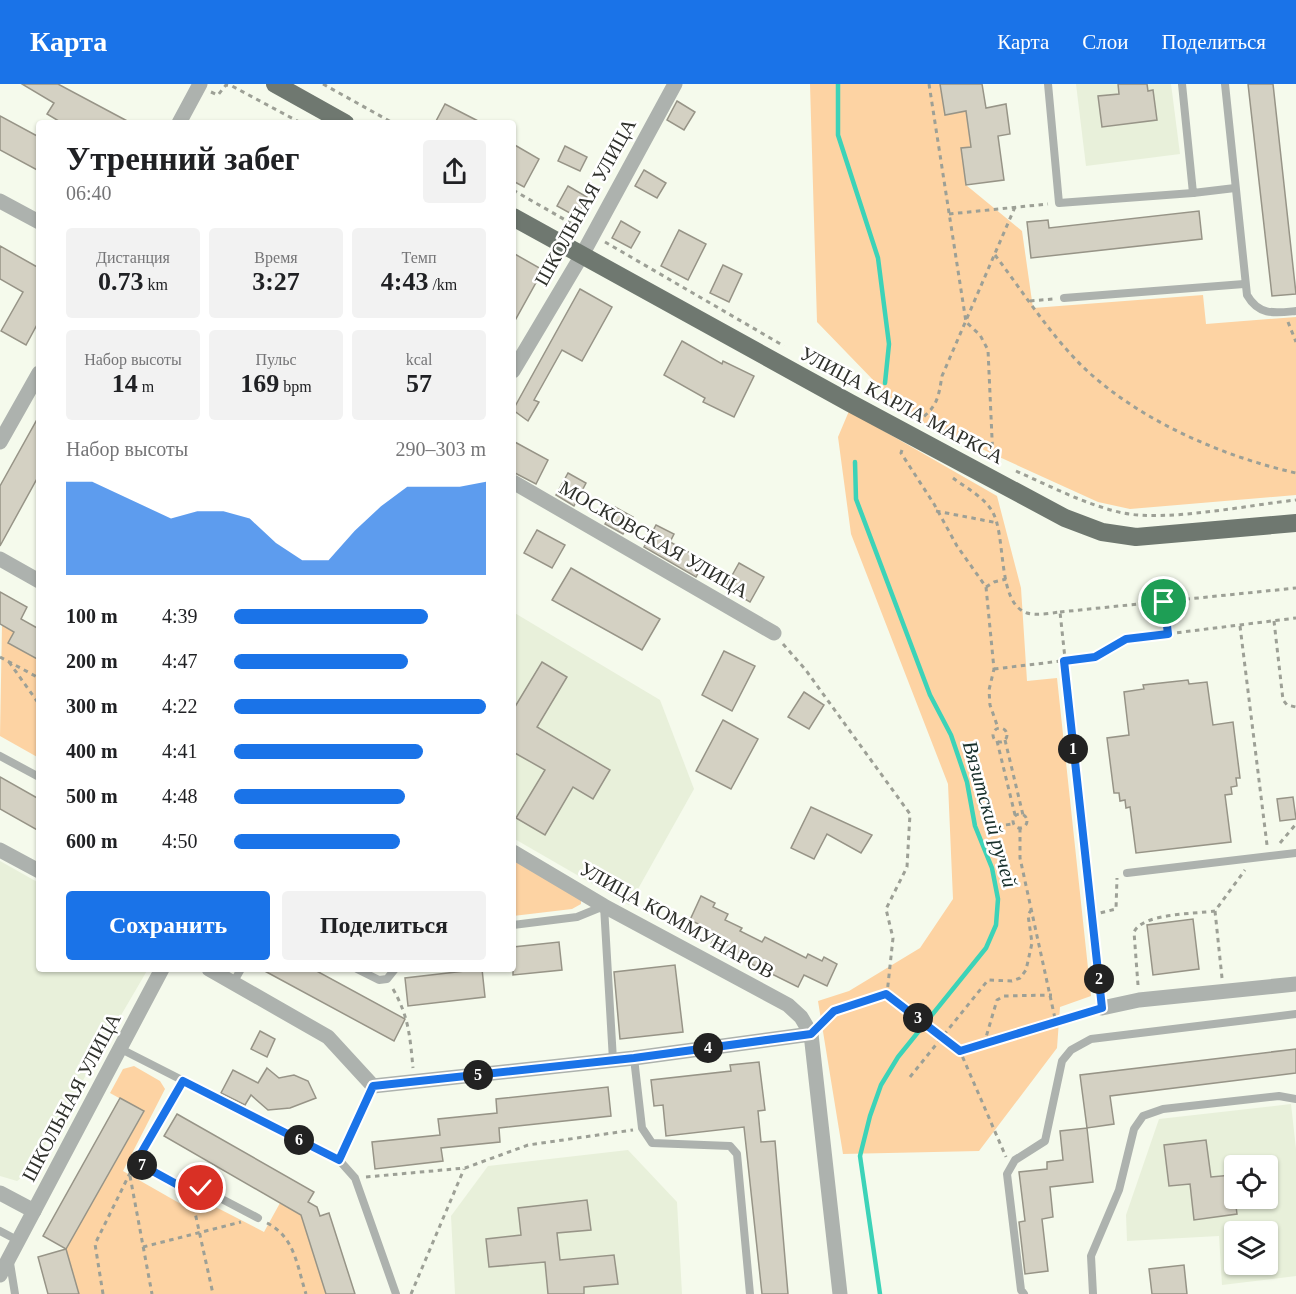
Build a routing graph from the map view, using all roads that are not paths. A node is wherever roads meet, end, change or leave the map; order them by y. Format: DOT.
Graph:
graph roads {
  1 [pos="275,84"];
  2 [pos="675,84"];
  3 [pos="1048,84"];
  4 [pos="1182,84"];
  5 [pos="1225,84"];
  6 [pos="200,85"];
  7 [pos="180,120"];
  8 [pos="340,120"];
  9 [pos="1235,188"];
  10 [pos="1193,193"];
  11 [pos="0,201"];
  12 [pos="516,219"];
  13 [pos="36,220"];
  14 [pos="582,255"];
  15 [pos="1244,284"];
  16 [pos="1064,298"];
  17 [pos="1296,310"];
  18 [pos="516,366"];
  19 [pos="36,378"];
  20 [pos="0,442"];
  21 [pos="516,484"];
  22 [pos="1296,523"];
  23 [pos="0,560"];
  24 [pos="36,579"];
  25 [pos="774,633"];
  26 [pos="0,756"];
  27 [pos="36,775"];
  28 [pos="0,849"];
  29 [pos="1296,853"];
  30 [pos="516,854"];
  31 [pos="36,869"];
  32 [pos="1127,873"];
  33 [pos="604,906"];
  34 [pos="516,925"];
  35 [pos="160,972"];
  36 [pos="213,972"];
  37 [pos="240,972"];
  38 [pos="363,972"];
  39 [pos="393,972"];
  40 [pos="233,983"];
  41 [pos="1296,984"];
  42 [pos="1102,1008"];
  43 [pos="1296,1014"];
  44 [pos="811,1034"];
  45 [pos="121,1049"];
  46 [pos="634,1058"];
  47 [pos="613,1060"];
  48 [pos="183,1081"];
  49 [pos="373,1086"];
  50 [pos="1296,1099"];
  51 [pos="339,1160"];
  52 [pos="0,1193"];
  53 [pos="34,1211"];
  54 [pos="258,1218"];
  55 [pos="0,1231"];
  56 [pos="19,1241"];
  57 [pos="9,1259"];
  58 [pos="0,1275"];
  59 [pos="15,1294"];
  60 [pos="396,1294"];
  61 [pos="750,1294"];
  62 [pos="840,1294"];
  63 [pos="1024,1294"];
  64 [pos="1093,1294"];
  1 -- 8 [label="main road"];
  2 -- 14 [label="street, ШКОЛЬНАЯ УЛИЦА"];
  3 -- 10 [label="lane"];
  4 -- 10 [label="lane"];
  5 -- 9 [label="lane"];
  6 -- 7 [label="street"];
  9 -- 10 [label="lane"];
  9 -- 15 [label="lane"];
  11 -- 13 [label="street"];
  12 -- 14 [label="main road, УЛИЦА КАРЛА МАРКСА"];
  14 -- 18 [label="street, ШКОЛЬНАЯ УЛИЦА"];
  14 -- 22 [label="main road, УЛИЦА КАРЛА МАРКСА"];
  15 -- 16 [label="lane"];
  15 -- 17 [label="lane"];
  19 -- 20 [label="street"];
  21 -- 25 [label="street, МОСКОВСКАЯ УЛИЦА"];
  23 -- 24 [label="street"];
  26 -- 27 [label="lane"];
  28 -- 31 [label="street"];
  29 -- 32 [label="lane"];
  30 -- 33 [label="street, УЛИЦА КОММУНАРОВ"];
  33 -- 34 [label="lane"];
  33 -- 44 [label="street, УЛИЦА КОММУНАРОВ"];
  33 -- 47 [label="lane"];
  35 -- 45 [label="street, ШКОЛЬНАЯ УЛИЦА"];
  36 -- 40 [label="street"];
  37 -- 40 [label="lane"];
  38 -- 39 [label="lane"];
  40 -- 49 [label="street"];
  41 -- 42 [label="street"];
  43 -- 63 [label="lane"];
  44 -- 46 [label="street"];
  44 -- 62 [label="street"];
  45 -- 48 [label="lane"];
  45 -- 53 [label="street, ШКОЛЬНАЯ УЛИЦА"];
  46 -- 47 [label="street"];
  46 -- 61 [label="lane"];
  47 -- 49 [label="street"];
  48 -- 51 [label="lane"];
  48 -- 54 [label="lane"];
  49 -- 51 [label="lane"];
  50 -- 64 [label="lane"];
  51 -- 60 [label="lane"];
  52 -- 53 [label="street"];
  53 -- 56 [label="street, ШКОЛЬНАЯ УЛИЦА"];
  55 -- 56 [label="lane"];
  56 -- 57 [label="street, ШКОЛЬНАЯ УЛИЦА"];
  57 -- 58 [label="street, ШКОЛЬНАЯ УЛИЦА"];
  57 -- 59 [label="lane"];
}
